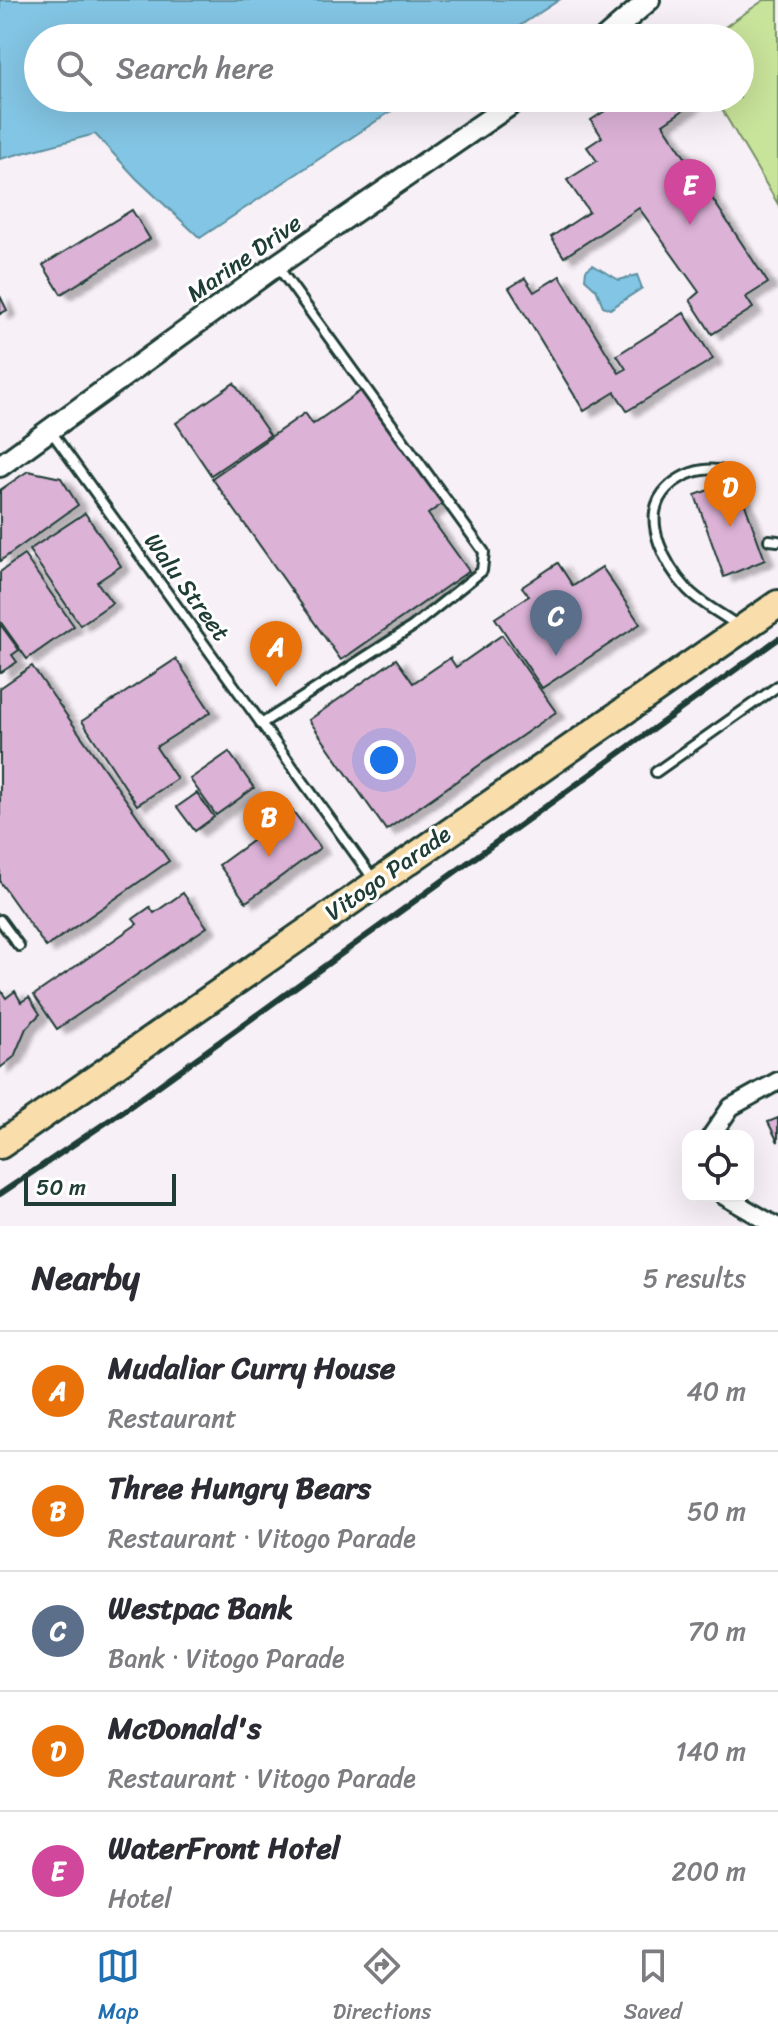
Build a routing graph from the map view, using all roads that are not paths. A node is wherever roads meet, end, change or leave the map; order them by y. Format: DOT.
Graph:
graph roads {
  1 [pos="649,0"];
  2 [pos="621,24"];
  3 [pos="500,112"];
  4 [pos="277,265"];
  5 [pos="50,430"];
  6 [pos="0,466"];
  7 [pos="743,484"];
  8 [pos="778,604"];
  9 [pos="742,629"];
  10 [pos="778,686"];
  11 [pos="261,724"];
  12 [pos="656,772"];
  13 [pos="376,884"];
  14 [pos="0,920"];
  15 [pos="19,946"];
  16 [pos="778,1081"];
  17 [pos="715,1130"];
  18 [pos="0,1145"];
  19 [pos="734,1202"];
  20 [pos="776,1226"];
  1 -- 2 [label="street"];
  3 -- 4 [label="street, Marine Drive"];
  4 -- 5 [label="street, Marine Drive"];
  4 -- 11 [label="lane"];
  5 -- 6 [label="street, Marine Drive"];
  5 -- 11 [label="lane, Walu Street"];
  7 -- 9 [label="lane"];
  8 -- 9 [label="main road, Vitogo Parade"];
  9 -- 13 [label="main road, Vitogo Parade"];
  10 -- 12 [label="lane"];
  11 -- 13 [label="lane, Walu Street"];
  13 -- 18 [label="main road, Vitogo Parade"];
  14 -- 15 [label="lane"];
  16 -- 17 [label="street"];
  19 -- 20 [label="street"];
}
